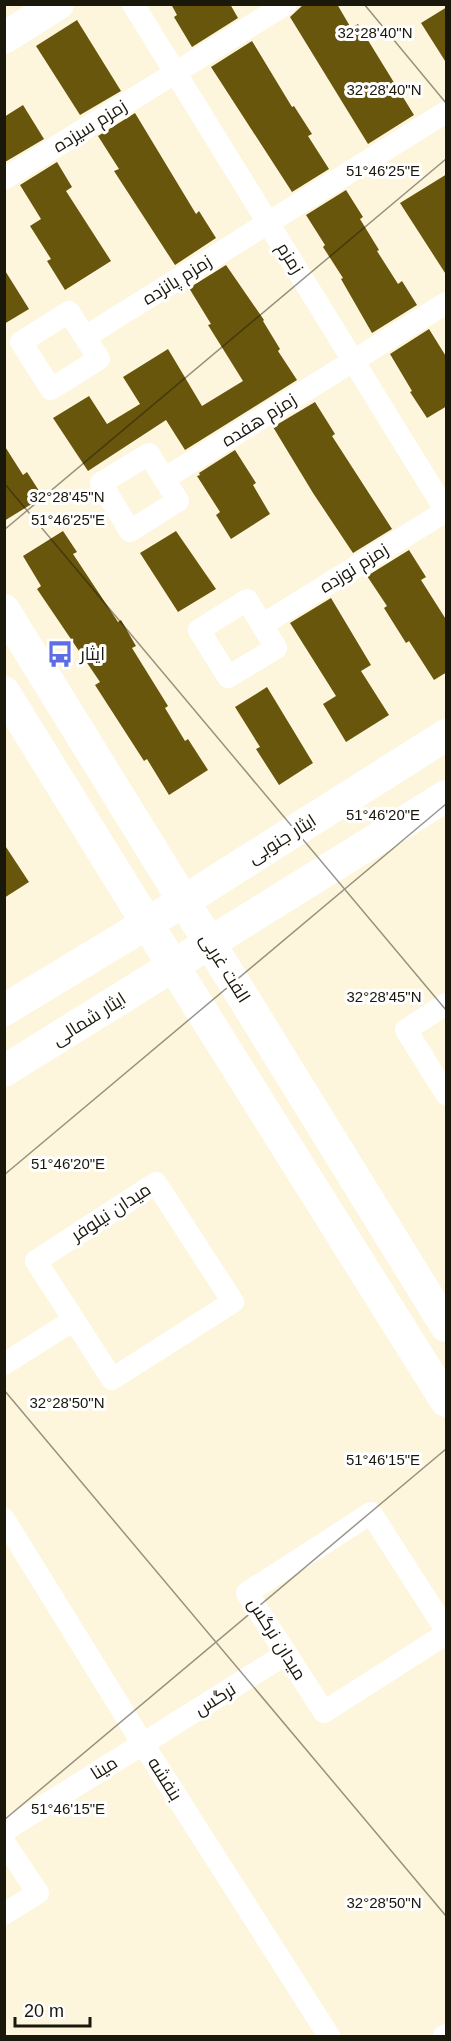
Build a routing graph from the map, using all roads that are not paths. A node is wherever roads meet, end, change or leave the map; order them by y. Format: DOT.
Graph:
graph roads {
  1 [pos="58,4"];
  2 [pos="132,4"];
  3 [pos="286,4"];
  4 [pos="4,38"];
  5 [pos="175,74"];
  6 [pos="447,112"];
  7 [pos="4,179"];
  8 [pos="268,223"];
  9 [pos="447,303"];
  10 [pos="85,337"];
  11 [pos="354,361"];
  12 [pos="164,479"];
  13 [pos="447,511"];
  14 [pos="4,610"];
  15 [pos="262,626"];
  16 [pos="4,692"];
  17 [pos="447,735"];
  18 [pos="447,796"];
  19 [pos="184,901"];
  20 [pos="146,922"];
  21 [pos="209,942"];
  22 [pos="174,967"];
  23 [pos="447,1004"];
  24 [pos="4,1010"];
  25 [pos="4,1071"];
  26 [pos="447,1094"];
  27 [pos="74,1320"];
  28 [pos="447,1326"];
  29 [pos="4,1364"];
  30 [pos="447,1401"];
  31 [pos="4,1519"];
  32 [pos="447,1632"];
  33 [pos="286,1654"];
  34 [pos="143,1744"];
  35 [pos="4,1830"];
  36 [pos="4,1842"];
  37 [pos="4,1914"];
  38 [pos="329,2037"];
  1 -- 4 [label="main road"];
  2 -- 5 [label="street, زمزم"];
  3 -- 5 [label="street, زمزم سیزده"];
  5 -- 7 [label="street, زمزم سیزده"];
  5 -- 8 [label="street, زمزم"];
  6 -- 8 [label="street, زمزم پانزده"];
  8 -- 10 [label="street, زمزم پانزده"];
  8 -- 11 [label="street, زمزم"];
  9 -- 11 [label="street, زمزم هفده"];
  11 -- 12 [label="street, زمزم هفده"];
  11 -- 13 [label="street, زمزم"];
  13 -- 15 [label="street, زمزم نوزده"];
  14 -- 19 [label="main road, الفت غربی"];
  16 -- 20 [label="main road"];
  17 -- 19 [label="main road, ایثار جنوبی"];
  18 -- 21 [label="main road"];
  19 -- 20 [label="main road, ایثار جنوبی"];
  19 -- 21 [label="main road, الفت غربی"];
  20 -- 22 [label="main road"];
  20 -- 24 [label="main road"];
  21 -- 22 [label="main road"];
  21 -- 28 [label="main road, الفت غربی"];
  22 -- 25 [label="main road, ایثار شمالی"];
  22 -- 30 [label="main road"];
  23 -- 26 [label="street"];
  27 -- 27 [label="street, میدان نیلوفر"];
  27 -- 29 [label="street"];
  31 -- 34 [label="street, بنفشه"];
  32 -- 33 [label="street, میدان نرگس"];
  32 -- 33 [label="street, میدان نرگس"];
  33 -- 34 [label="street, نرگس"];
  34 -- 35 [label="street, مینا"];
  34 -- 38 [label="street, بنفشه"];
  36 -- 37 [label="street"];
}
